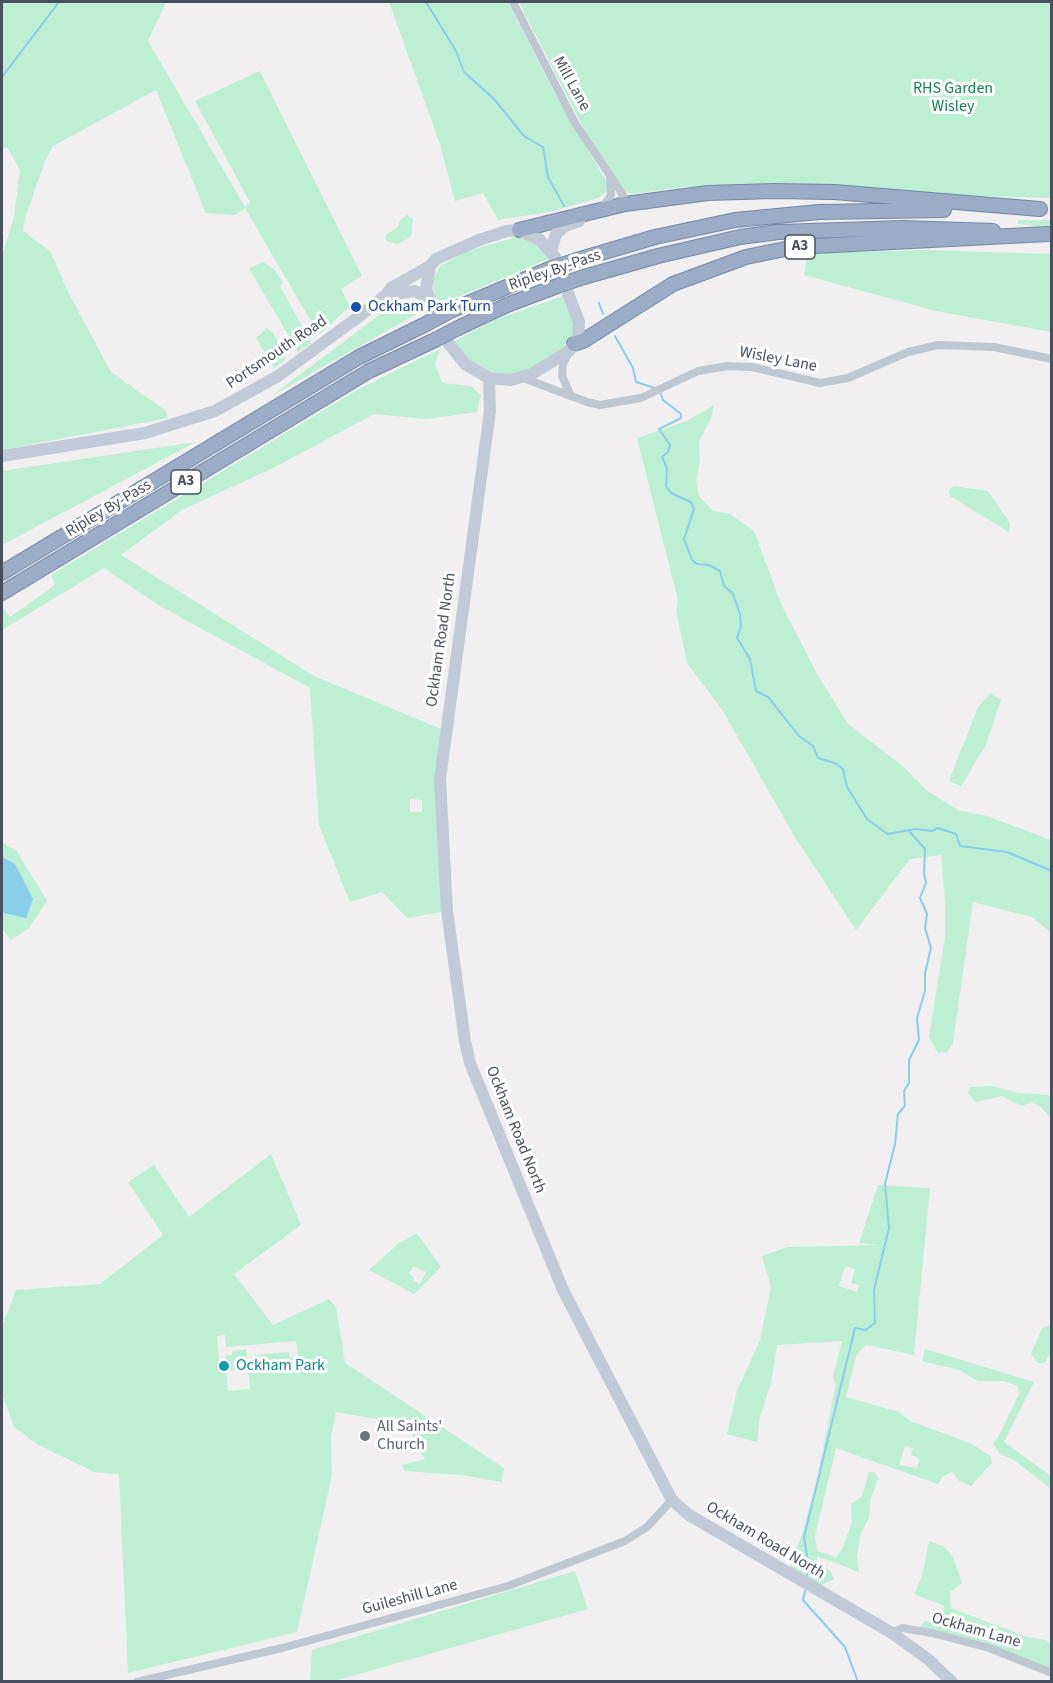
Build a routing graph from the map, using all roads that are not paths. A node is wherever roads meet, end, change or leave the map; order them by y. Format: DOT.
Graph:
graph roads {
  1 [pos="513,2"];
  2 [pos="610,176"];
  3 [pos="625,204"];
  4 [pos="601,209"];
  5 [pos="1046,209"];
  6 [pos="519,230"];
  7 [pos="1050,234"];
  8 [pos="552,259"];
  9 [pos="430,266"];
  10 [pos="564,289"];
  11 [pos="386,296"];
  12 [pos="449,344"];
  13 [pos="572,347"];
  14 [pos="1052,359"];
  15 [pos="489,378"];
  16 [pos="517,379"];
  17 [pos="571,396"];
  18 [pos="490,411"];
  19 [pos="2,456"];
  20 [pos="2,573"];
  21 [pos="2,593"];
  22 [pos="672,1500"];
  23 [pos="892,1633"];
  24 [pos="1052,1673"];
  25 [pos="137,1682"];
  26 [pos="952,1682"];
  1 -- 2 [label="street, Mill Lane"];
  2 -- 3 [label="street, Mill Lane"];
  2 -- 4 [label="street"];
  3 -- 4 [label="highway, A3"];
  3 -- 5 [label="highway, A3"];
  3 -- 8 [label="main road"];
  4 -- 6 [label="highway, A3"];
  5 -- 8 [label="highway, Ripley By-Pass / A3, bridge"];
  6 -- 8 [label="main road"];
  6 -- 9 [label="main road, Portsmouth Road"];
  7 -- 10 [label="highway, Ripley By-Pass / A3, bridge"];
  7 -- 13 [label="highway, A3"];
  8 -- 20 [label="highway, Ripley By-Pass / A3, bridge"];
  9 -- 11 [label="main road, Portsmouth Road"];
  9 -- 11 [label="main road, Portsmouth Road"];
  10 -- 13 [label="main road"];
  10 -- 21 [label="highway, Ripley By-Pass / A3, bridge"];
  11 -- 19 [label="main road, Portsmouth Road"];
  12 -- 15 [label="main road"];
  13 -- 16 [label="main road"];
  13 -- 17 [label="street"];
  14 -- 17 [label="street, Wisley Lane"];
  15 -- 16 [label="main road"];
  15 -- 18 [label="main road, Ockham Road North"];
  16 -- 17 [label="street, Wisley Lane"];
  16 -- 18 [label="main road, Ockham Road North"];
  18 -- 22 [label="main road, Ockham Road North"];
  22 -- 23 [label="main road, Ockham Road North"];
  22 -- 25 [label="street, Guileshill Lane"];
  23 -- 24 [label="street, Ockham Lane"];
  23 -- 26 [label="main road, Ockham Road North"];
}
